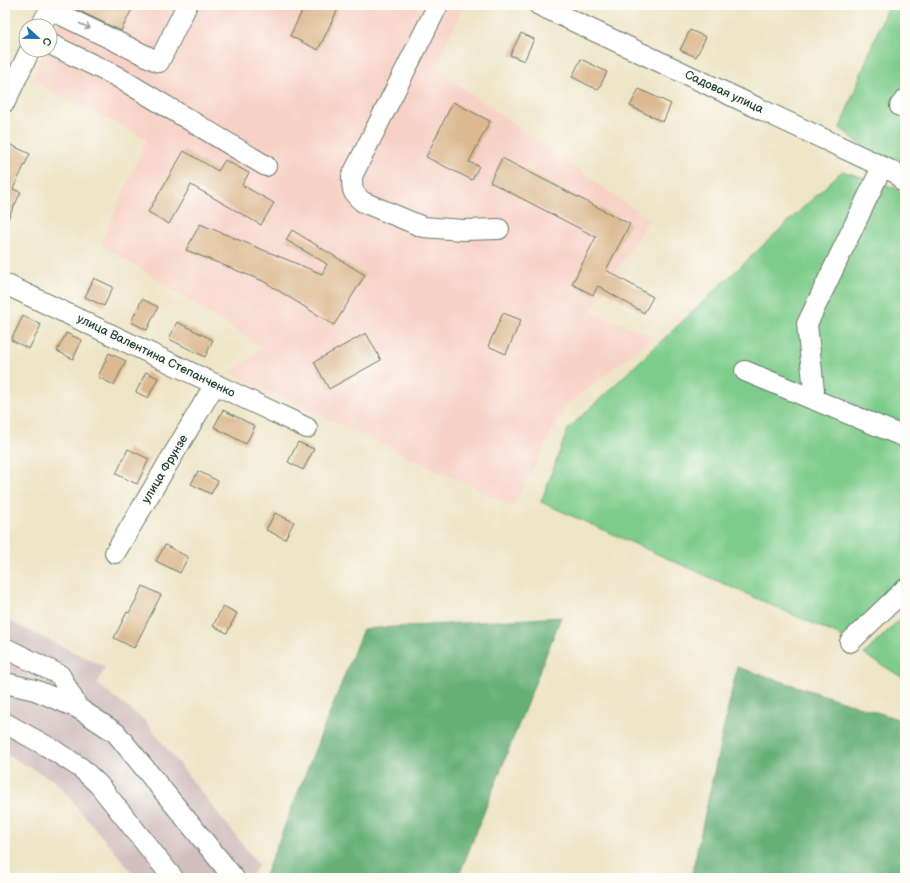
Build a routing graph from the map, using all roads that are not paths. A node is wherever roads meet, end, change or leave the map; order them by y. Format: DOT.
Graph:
graph roads {
  1 [pos="187,5"];
  2 [pos="438,5"];
  3 [pos="539,5"];
  4 [pos="567,11"];
  5 [pos="47,14"];
  6 [pos="58,48"];
  7 [pos="26,58"];
  8 [pos="6,97"];
  9 [pos="266,166"];
  10 [pos="882,167"];
  11 [pos="905,183"];
  12 [pos="499,228"];
  13 [pos="5,284"];
  14 [pos="746,371"];
  15 [pos="215,384"];
  16 [pos="810,398"];
  17 [pos="307,428"];
  18 [pos="905,436"];
  19 [pos="115,553"];
  20 [pos="905,589"];
  21 [pos="850,642"];
  22 [pos="5,648"];
  23 [pos="5,683"];
  24 [pos="78,708"];
  25 [pos="5,723"];
  26 [pos="173,878"];
  27 [pos="234,878"];
  5 -- 1 [label="street, one-way"];
  2 -- 12 [label="street"];
  3 -- 4 [label="street, Садовая улица"];
  4 -- 10 [label="street, Садовая улица"];
  6 -- 9 [label="street"];
  7 -- 8 [label="street"];
  10 -- 11 [label="street, Садовая улица"];
  10 -- 16 [label="street"];
  13 -- 15 [label="street, улица Валентина Степанченко"];
  14 -- 16 [label="street"];
  15 -- 17 [label="street, улица Валентина Степанченко"];
  15 -- 19 [label="street, улица Фрунзе"];
  16 -- 18 [label="street"];
  20 -- 21 [label="street"];
  22 -- 24 [label="street"];
  23 -- 24 [label="street"];
  24 -- 27 [label="street"];
  25 -- 26 [label="street"];
}
